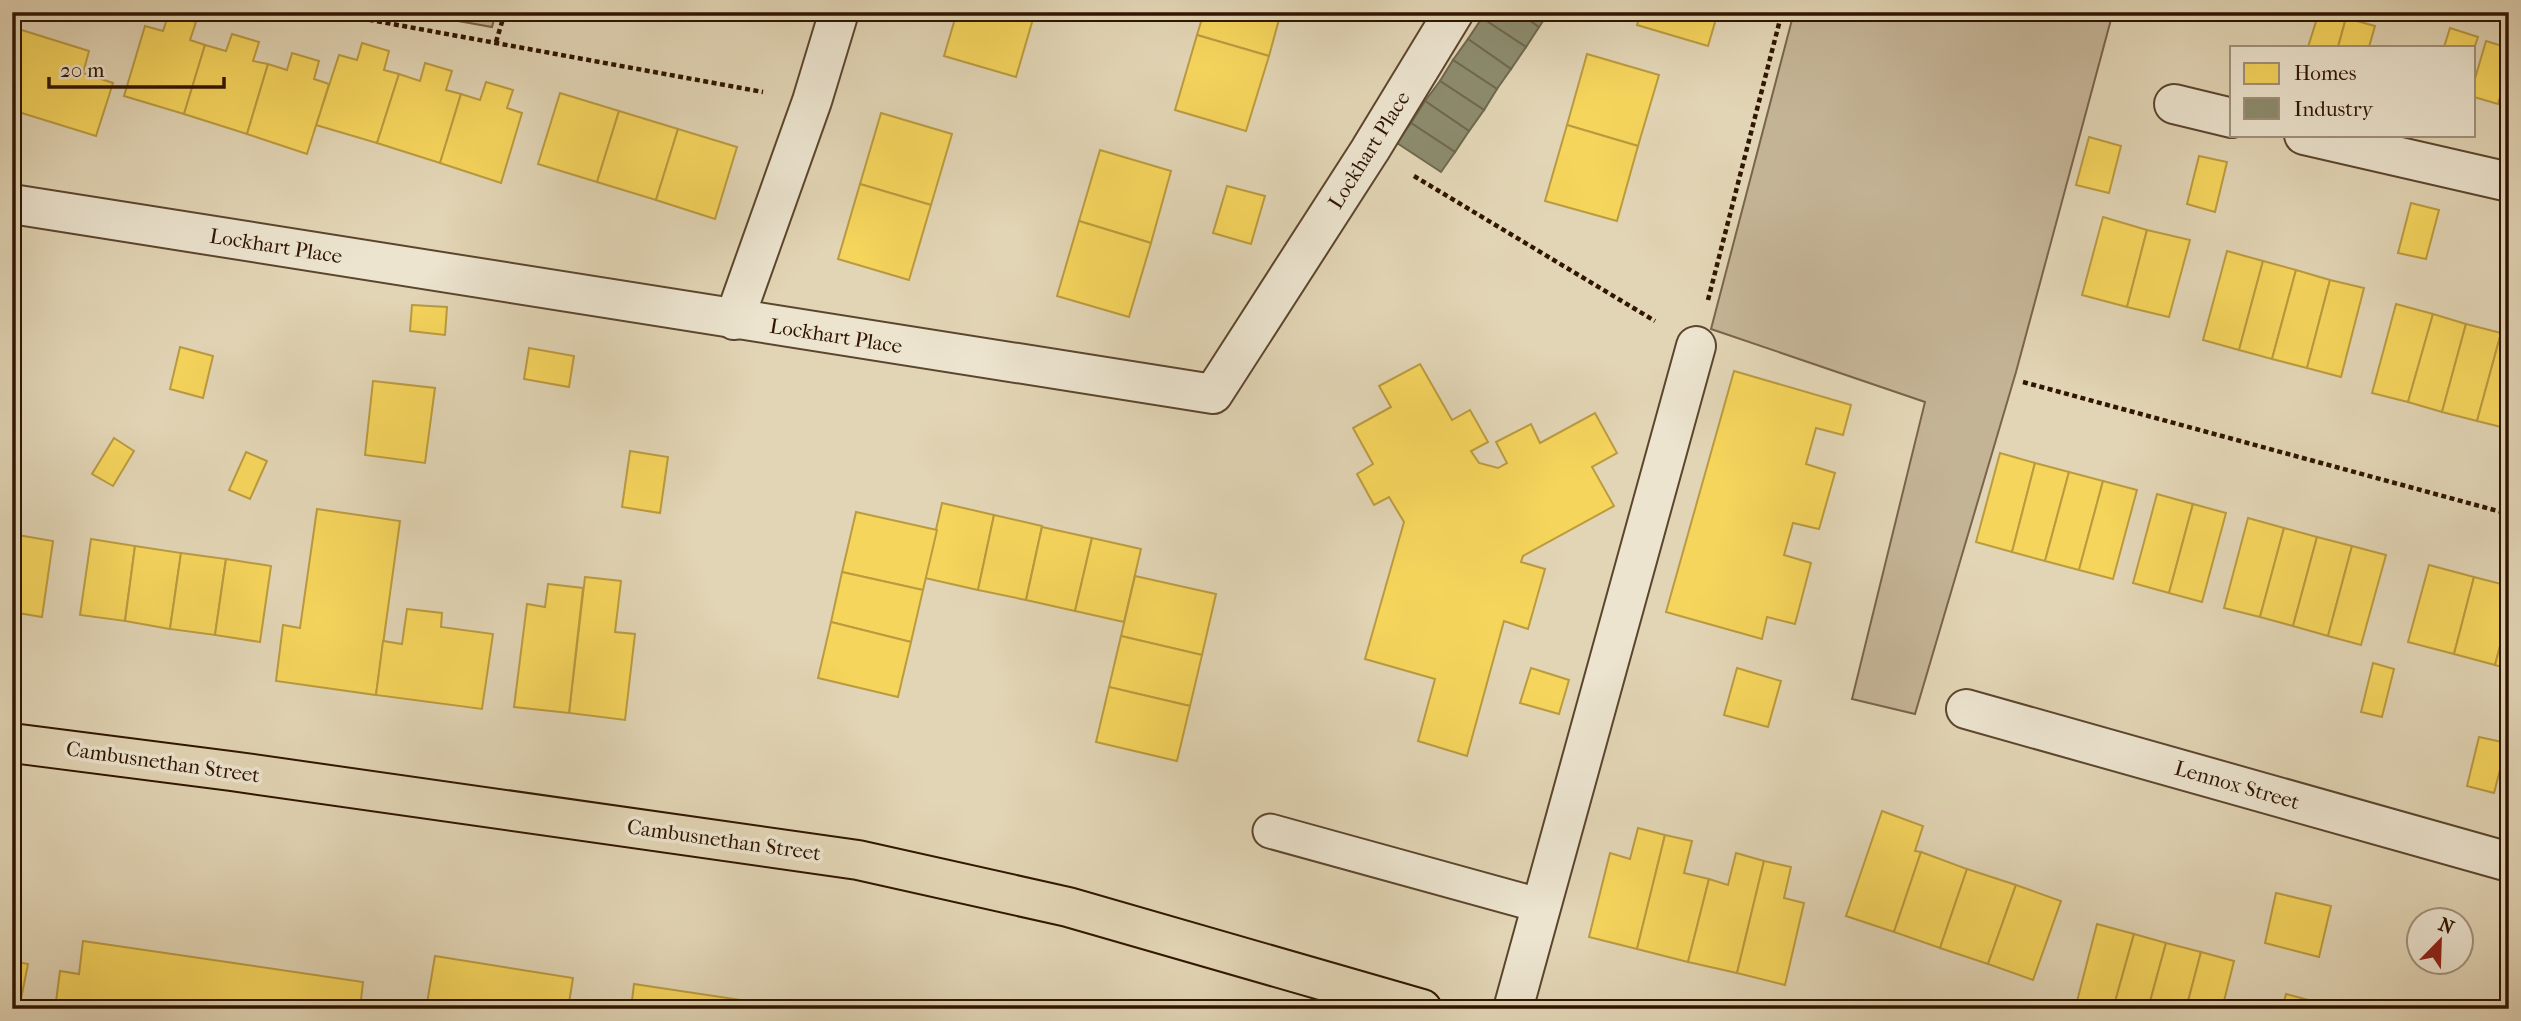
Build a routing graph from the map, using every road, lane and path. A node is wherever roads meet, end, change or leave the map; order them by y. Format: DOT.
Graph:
graph roads {
  1 [pos="327,12"];
  2 [pos="505,12"];
  3 [pos="839,12"];
  4 [pos="1454,12"];
  5 [pos="1782,12"];
  6 [pos="496,42"];
  7 [pos="812,101"];
  8 [pos="2174,104"];
  9 [pos="2230,118"];
  10 [pos="2308,136"];
  11 [pos="1370,150"];
  12 [pos="2509,182"];
  13 [pos="12,204"];
  14 [pos="734,320"];
  15 [pos="1696,346"];
  16 [pos="2023,382"];
  17 [pos="2509,514"];
  18 [pos="1966,709"];
  19 [pos="12,743"];
  20 [pos="1270,831"];
  21 [pos="2509,862"];
  22 [pos="1542,906"];
  23 [pos="1422,1009"];
  24 [pos="1513,1009"];
  1 -- 6 [label="path"];
  2 -- 6 [label="path"];
  3 -- 7 [label="street"];
  4 -- 11 [label="street, Lockhart Place"];
  5 -- 15 [label="path"];
  6 -- 7 [label="path"];
  7 -- 14 [label="street"];
  8 -- 9 [label="street"];
  10 -- 12 [label="street"];
  11 -- 14 [label="street, Lockhart Place"];
  11 -- 15 [label="path"];
  13 -- 14 [label="street, Lockhart Place"];
  15 -- 22 [label="street"];
  16 -- 17 [label="path"];
  18 -- 21 [label="street, Lennox Street"];
  19 -- 23 [label="main road, Cambusnethan Street"];
  20 -- 22 [label="lane"];
  22 -- 24 [label="street"];
}
